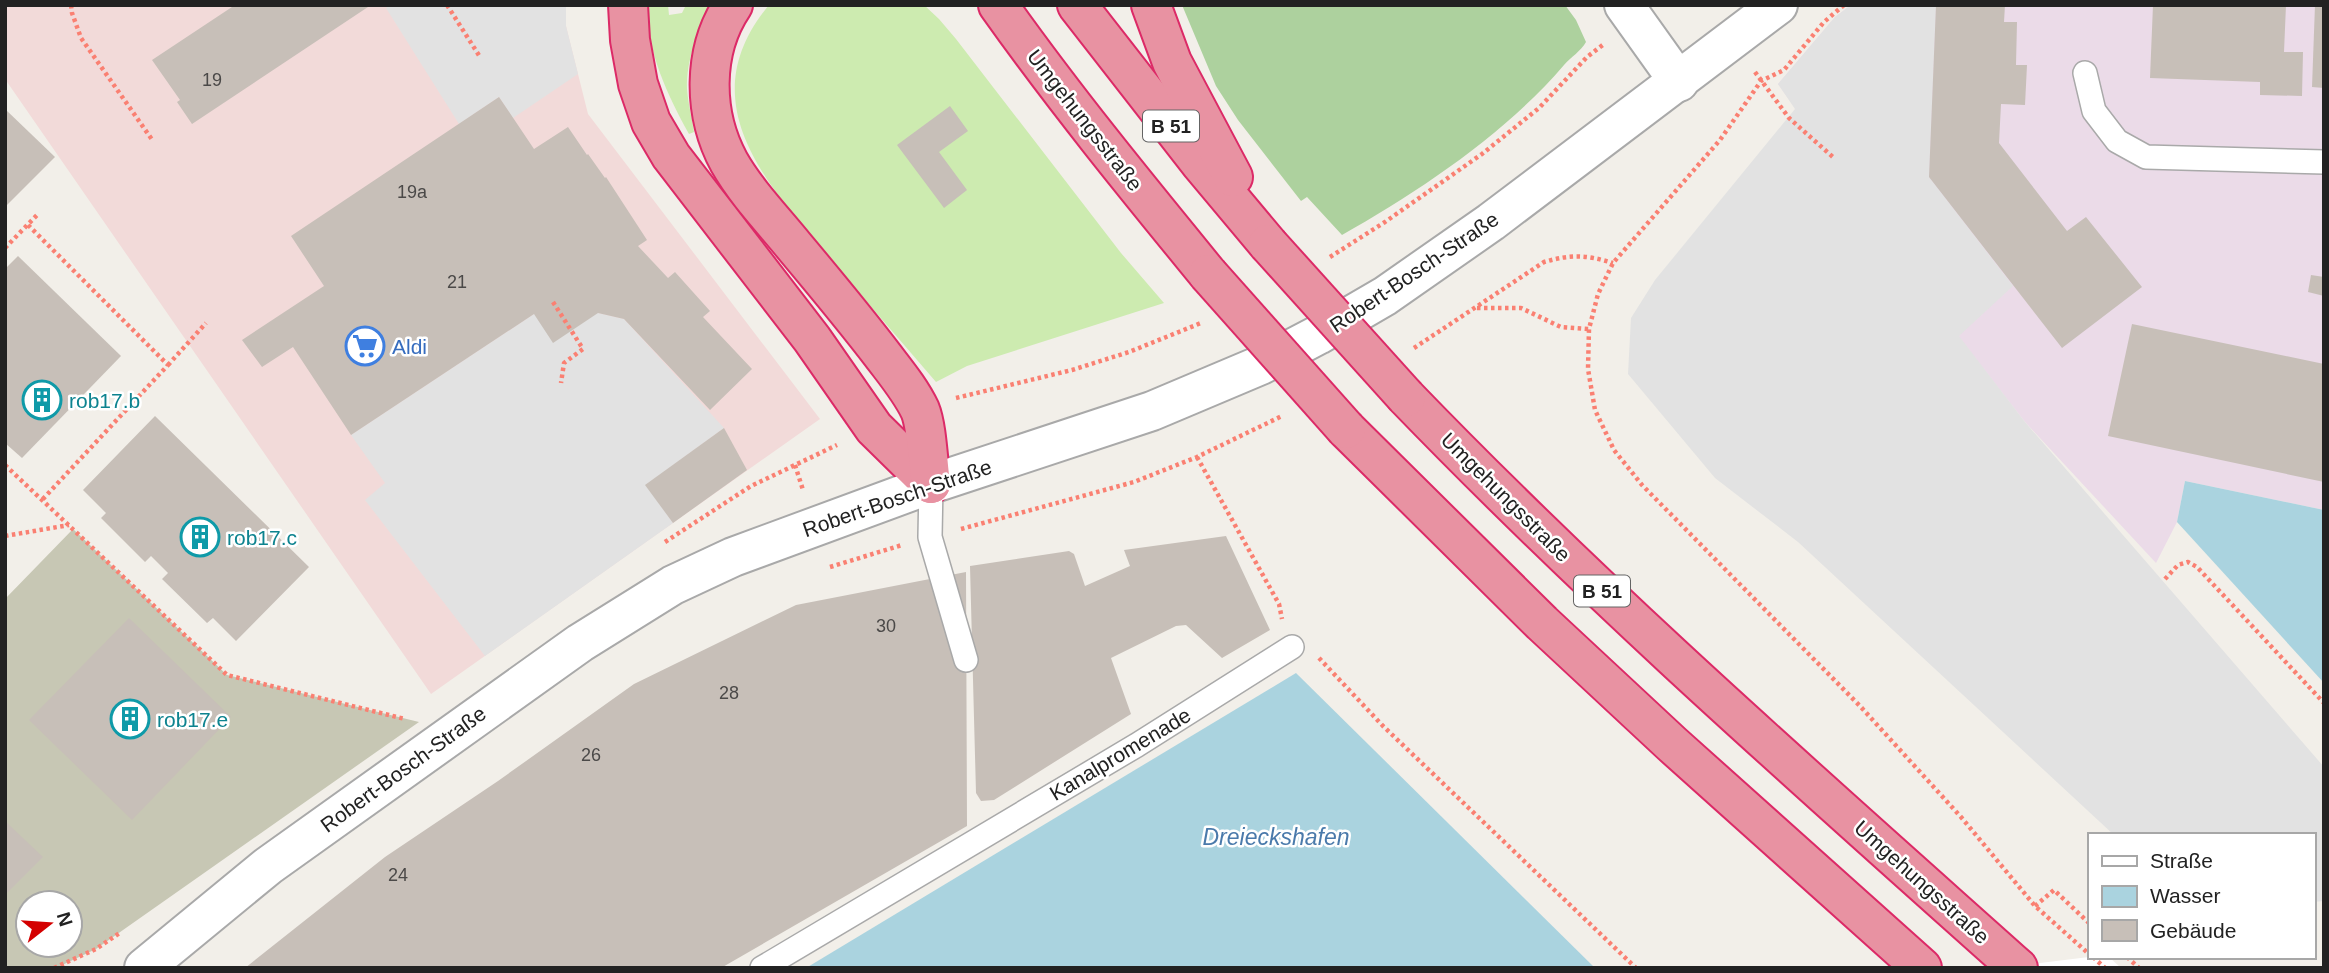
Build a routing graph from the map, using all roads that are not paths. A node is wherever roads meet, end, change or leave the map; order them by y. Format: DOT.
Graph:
graph roads {
  1 [pos="628,5"];
  2 [pos="733,5"];
  3 [pos="967,5"];
  4 [pos="998,5"];
  5 [pos="1077,5"];
  6 [pos="1151,5"];
  7 [pos="1624,5"];
  8 [pos="1778,5"];
  9 [pos="1035,57"];
  10 [pos="2085,73"];
  11 [pos="1679,82"];
  12 [pos="2324,163"];
  13 [pos="1268,244"];
  14 [pos="931,484"];
  15 [pos="1292,647"];
  16 [pos="966,660"];
  17 [pos="2017,967"];
  18 [pos="144,968"];
  19 [pos="762,968"];
  20 [pos="1922,968"];
  1 -- 14 [label="highway"];
  2 -- 14 [label="highway"];
  3 -- 9 [label="highway"];
  4 -- 9 [label="highway, Umgehungsstraße"];
  5 -- 13 [label="highway, Umgehungsstraße / B 51"];
  6 -- 13 [label="highway"];
  7 -- 11 [label="street"];
  8 -- 11 [label="street, Robert-Bosch-Straße"];
  9 -- 20 [label="highway, Umgehungsstraße, bridge"];
  10 -- 12 [label="lane"];
  11 -- 14 [label="street, Robert-Bosch-Straße"];
  13 -- 17 [label="highway, Umgehungsstraße / B 51, bridge"];
  14 -- 16 [label="lane"];
  14 -- 18 [label="street, Robert-Bosch-Straße"];
  15 -- 19 [label="lane, Kanalpromenade"];
}
